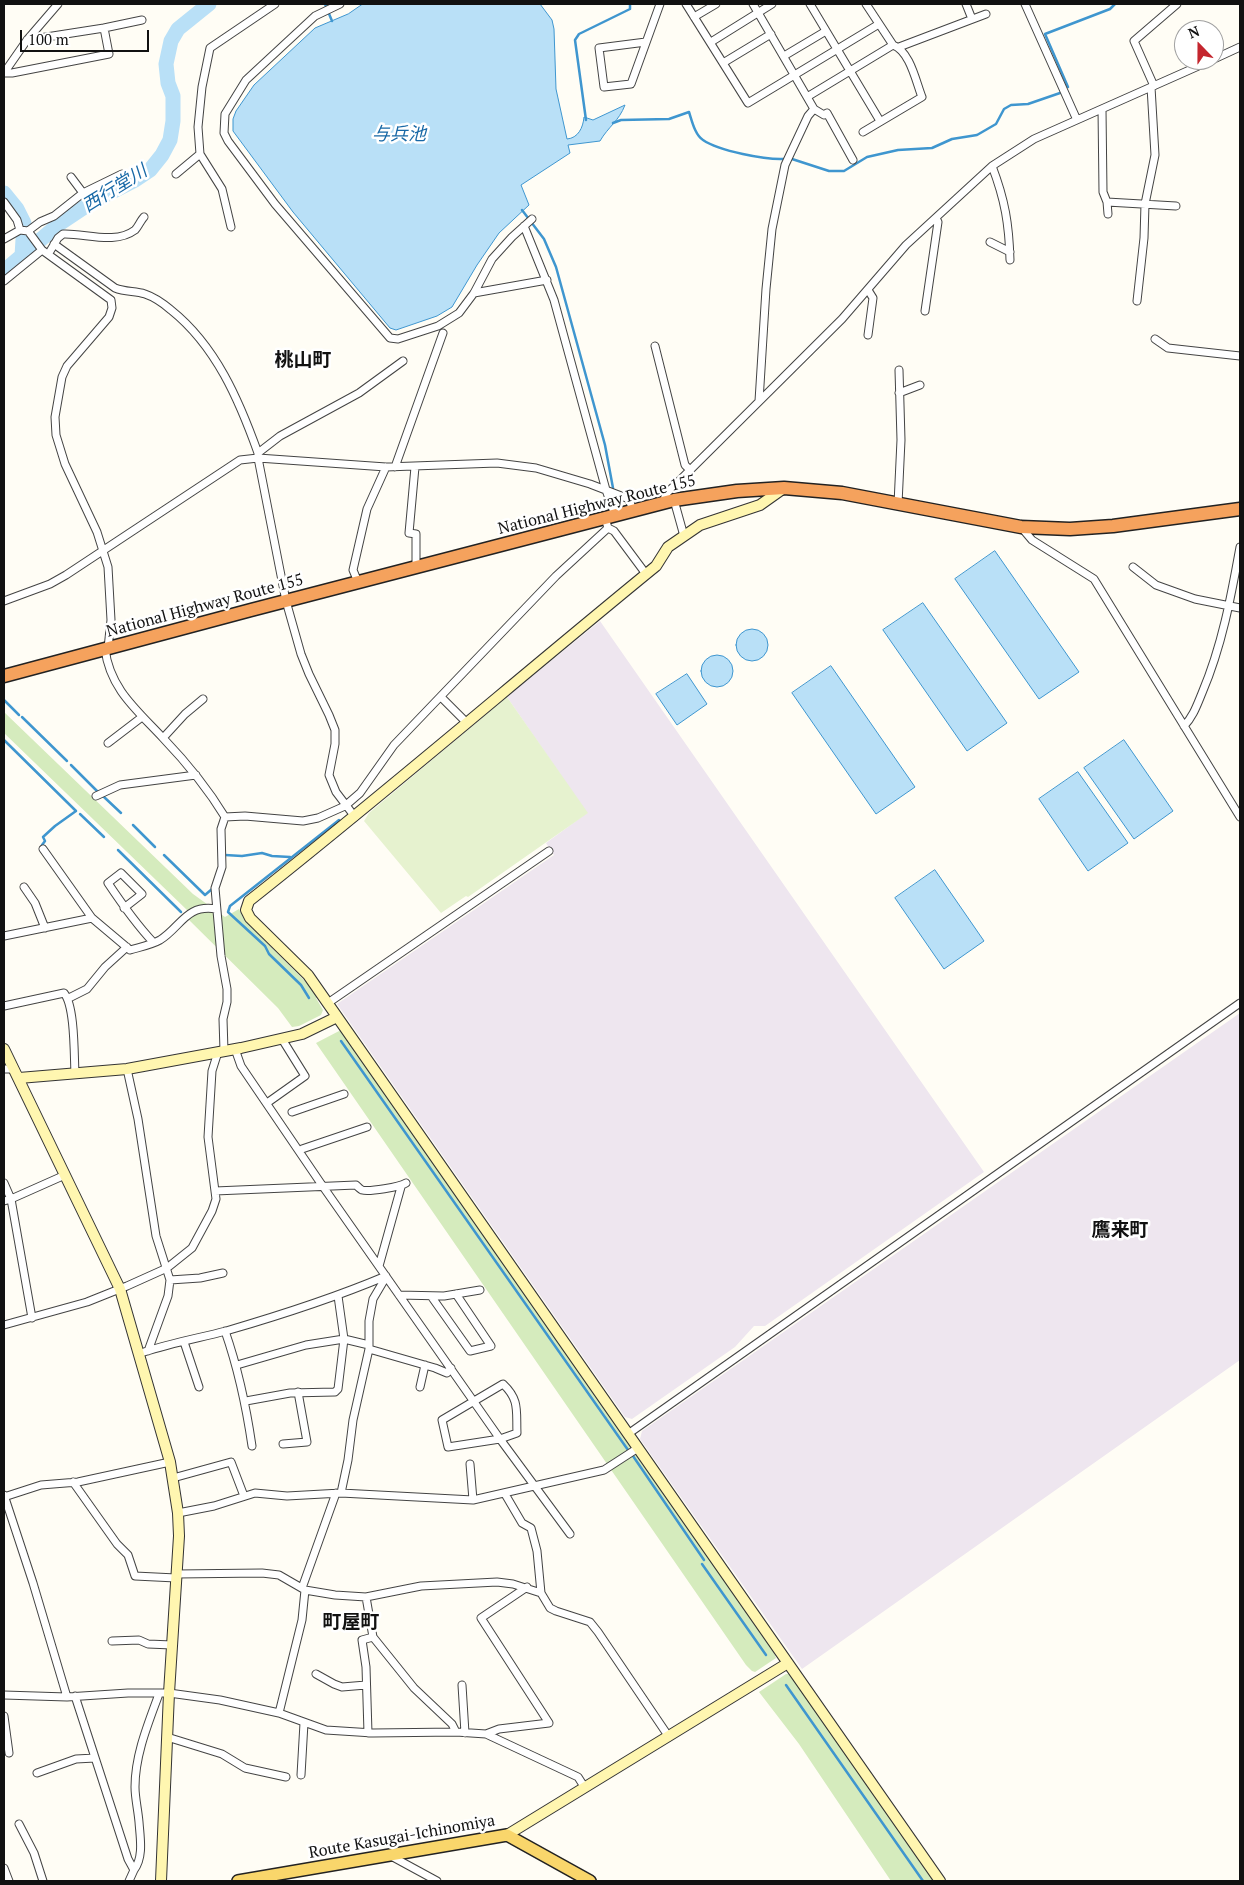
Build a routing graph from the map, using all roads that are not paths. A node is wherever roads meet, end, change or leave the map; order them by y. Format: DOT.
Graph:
graph roads {
  1 [pos="58,4"];
  2 [pos="275,4"];
  3 [pos="340,4"];
  4 [pos="660,4"];
  5 [pos="686,4"];
  6 [pos="716,4"];
  7 [pos="753,4"];
  8 [pos="772,4"];
  9 [pos="866,4"];
  10 [pos="966,4"];
  11 [pos="1025,4"];
  12 [pos="1177,4"];
  13 [pos="813,5"];
  14 [pos="759,13"];
  15 [pos="986,14"];
  16 [pos="694,17"];
  17 [pos="972,19"];
  18 [pos="142,20"];
  19 [pos="879,24"];
  20 [pos="104,28"];
  21 [pos="826,31"];
  22 [pos="771,34"];
  23 [pos="27,40"];
  24 [pos="646,42"];
  25 [pos="710,42"];
  26 [pos="896,46"];
  27 [pos="1240,47"];
  28 [pos="837,49"];
  29 [pos="1224,55"];
  30 [pos="784,56"];
  31 [pos="723,63"];
  32 [pos="1190,70"];
  33 [pos="850,71"];
  34 [pos="4,73"];
  35 [pos="795,75"];
  36 [pos="1152,86"];
  37 [pos="807,97"];
  38 [pos="814,109"];
  39 [pos="1102,109"];
  40 [pos="1076,120"];
  41 [pos="880,121"];
  42 [pos="862,132"];
  43 [pos="200,154"];
  44 [pos="853,160"];
  45 [pos="992,166"];
  46 [pos="122,174"];
  47 [pos="176,174"];
  48 [pos="71,177"];
  49 [pos="83,193"];
  50 [pos="4,202"];
  51 [pos="1108,202"];
  52 [pos="1145,204"];
  53 [pos="1176,206"];
  54 [pos="1108,214"];
  55 [pos="144,216"];
  56 [pos="936,218"];
  57 [pos="532,219"];
  58 [pos="524,226"];
  59 [pos="231,227"];
  60 [pos="24,231"];
  61 [pos="4,239"];
  62 [pos="990,242"];
  63 [pos="54,244"];
  64 [pos="46,251"];
  65 [pos="547,280"];
  66 [pos="4,281"];
  67 [pos="868,290"];
  68 [pos="474,293"];
  69 [pos="1137,301"];
  70 [pos="925,311"];
  71 [pos="443,333"];
  72 [pos="868,335"];
  73 [pos="1154,339"];
  74 [pos="656,346"];
  75 [pos="1240,356"];
  76 [pos="403,361"];
  77 [pos="899,370"];
  78 [pos="920,385"];
  79 [pos="899,393"];
  80 [pos="759,401"];
  81 [pos="258,455"];
  82 [pos="386,467"];
  83 [pos="395,467"];
  84 [pos="415,467"];
  85 [pos="690,470"];
  86 [pos="784,488"];
  87 [pos="606,490"];
  88 [pos="668,501"];
  89 [pos="898,504"];
  90 [pos="1240,509"];
  91 [pos="633,511"];
  92 [pos="609,521"];
  93 [pos="1021,528"];
  94 [pos="684,536"];
  95 [pos="1240,547"];
  96 [pos="103,550"];
  97 [pos="1133,566"];
  98 [pos="416,568"];
  99 [pos="646,574"];
  100 [pos="358,582"];
  101 [pos="4,601"];
  102 [pos="286,601"];
  103 [pos="1229,607"];
  104 [pos="1240,608"];
  105 [pos="106,649"];
  106 [pos="4,676"];
  107 [pos="440,697"];
  108 [pos="204,699"];
  109 [pos="142,717"];
  110 [pos="466,722"];
  111 [pos="1184,726"];
  112 [pos="163,738"];
  113 [pos="108,742"];
  114 [pos="196,775"];
  115 [pos="96,796"];
  116 [pos="346,806"];
  117 [pos="225,817"];
  118 [pos="355,817"];
  119 [pos="1240,817"];
  120 [pos="43,849"];
  121 [pos="549,851"];
  122 [pos="24,887"];
  123 [pos="124,908"];
  124 [pos="216,909"];
  125 [pos="92,918"];
  126 [pos="46,928"];
  127 [pos="4,936"];
  128 [pos="153,942"];
  129 [pos="127,947"];
  130 [pos="68,998"];
  131 [pos="328,1003"];
  132 [pos="1240,1003"];
  133 [pos="4,1006"];
  134 [pos="337,1017"];
  135 [pos="282,1039"];
  136 [pos="4,1049"];
  137 [pos="235,1049"];
  138 [pos="221,1052"];
  139 [pos="127,1069"];
  140 [pos="12,1072"];
  141 [pos="75,1074"];
  142 [pos="344,1094"];
  143 [pos="267,1103"];
  144 [pos="292,1112"];
  145 [pos="367,1127"];
  146 [pos="302,1149"];
  147 [pos="65,1175"];
  148 [pos="4,1183"];
  149 [pos="324,1188"];
  150 [pos="215,1191"];
  151 [pos="7,1200"];
  152 [pos="379,1266"];
  153 [pos="167,1268"];
  154 [pos="223,1273"];
  155 [pos="386,1276"];
  156 [pos="170,1280"];
  157 [pos="120,1289"];
  158 [pos="480,1290"];
  159 [pos="456,1294"];
  160 [pos="399,1295"];
  161 [pos="338,1296"];
  162 [pos="431,1296"];
  163 [pos="32,1318"];
  164 [pos="4,1325"];
  165 [pos="225,1331"];
  166 [pos="344,1339"];
  167 [pos="184,1342"];
  168 [pos="369,1347"];
  169 [pos="144,1352"];
  170 [pos="237,1365"];
  171 [pos="425,1365"];
  172 [pos="451,1368"];
  173 [pos="199,1387"];
  174 [pos="420,1387"];
  175 [pos="298,1392"];
  176 [pos="246,1401"];
  177 [pos="474,1401"];
  178 [pos="628,1434"];
  179 [pos="500,1440"];
  180 [pos="282,1444"];
  181 [pos="252,1446"];
  182 [pos="638,1448"];
  183 [pos="170,1462"];
  184 [pos="470,1464"];
  185 [pos="173,1478"];
  186 [pos="73,1482"];
  187 [pos="534,1487"];
  188 [pos="339,1493"];
  189 [pos="505,1494"];
  190 [pos="4,1496"];
  191 [pos="244,1496"];
  192 [pos="473,1500"];
  193 [pos="5,1505"];
  194 [pos="178,1513"];
  195 [pos="570,1534"];
  196 [pos="176,1576"];
  197 [pos="527,1587"];
  198 [pos="303,1589"];
  199 [pos="541,1593"];
  200 [pos="366,1597"];
  201 [pos="373,1637"];
  202 [pos="112,1641"];
  203 [pos="172,1645"];
  204 [pos="788,1663"];
  205 [pos="316,1674"];
  206 [pos="366,1685"];
  207 [pos="462,1685"];
  208 [pos="164,1693"];
  209 [pos="4,1695"];
  210 [pos="75,1696"];
  211 [pos="67,1697"];
  212 [pos="279,1713"];
  213 [pos="4,1716"];
  214 [pos="304,1723"];
  215 [pos="456,1732"];
  216 [pos="368,1733"];
  217 [pos="464,1733"];
  218 [pos="486,1734"];
  219 [pos="5,1737"];
  220 [pos="167,1737"];
  221 [pos="669,1737"];
  222 [pos="8,1753"];
  223 [pos="95,1758"];
  224 [pos="37,1773"];
  225 [pos="301,1775"];
  226 [pos="286,1777"];
  227 [pos="586,1788"];
  228 [pos="20,1824"];
  229 [pos="507,1835"];
  230 [pos="391,1856"];
  231 [pos="4,1868"];
  232 [pos="134,1870"];
  233 [pos="287,1877"];
  234 [pos="434,1880"];
  235 [pos="9,1881"];
  236 [pos="43,1881"];
  237 [pos="129,1881"];
  238 [pos="161,1881"];
  239 [pos="238,1881"];
  240 [pos="423,1881"];
  241 [pos="590,1881"];
  242 [pos="940,1881"];
  1 -- 23 [label="street"];
  2 -- 43 [label="street"];
  3 -- 68 [label="street"];
  4 -- 24 [label="street"];
  5 -- 16 [label="street"];
  6 -- 16 [label="street"];
  7 -- 14 [label="street"];
  8 -- 14 [label="street"];
  9 -- 19 [label="street"];
  10 -- 17 [label="street"];
  11 -- 40 [label="street"];
  12 -- 36 [label="street"];
  13 -- 21 [label="street"];
  14 -- 22 [label="street"];
  14 -- 25 [label="street"];
  15 -- 17 [label="street"];
  16 -- 25 [label="street"];
  17 -- 26 [label="street"];
  18 -- 20 [label="street"];
  19 -- 26 [label="street"];
  19 -- 28 [label="street"];
  20 -- 23 [label="street"];
  20 -- 34 [label="street"];
  21 -- 28 [label="street"];
  21 -- 30 [label="street"];
  22 -- 30 [label="street"];
  22 -- 31 [label="street"];
  23 -- 34 [label="street"];
  24 -- 24 [label="street"];
  25 -- 31 [label="street"];
  26 -- 33 [label="street"];
  26 -- 41 [label="street"];
  27 -- 29 [label="street"];
  28 -- 33 [label="street"];
  28 -- 35 [label="street"];
  30 -- 35 [label="street"];
  31 -- 35 [label="street"];
  32 -- 36 [label="street"];
  33 -- 37 [label="street"];
  33 -- 41 [label="street"];
  35 -- 37 [label="street"];
  36 -- 39 [label="street"];
  36 -- 52 [label="street"];
  37 -- 38 [label="street"];
  38 -- 44 [label="street"];
  38 -- 80 [label="street"];
  39 -- 40 [label="street"];
  39 -- 51 [label="street"];
  40 -- 45 [label="street"];
  41 -- 42 [label="street"];
  43 -- 47 [label="street"];
  43 -- 59 [label="street"];
  45 -- 56 [label="street"];
  45 -- 62 [label="street"];
  46 -- 49 [label="street"];
  48 -- 49 [label="street"];
  49 -- 60 [label="street"];
  50 -- 60 [label="street"];
  51 -- 52 [label="street"];
  51 -- 54 [label="street"];
  52 -- 53 [label="street"];
  52 -- 69 [label="street"];
  55 -- 63 [label="street"];
  56 -- 67 [label="street"];
  56 -- 70 [label="street"];
  57 -- 58 [label="street"];
  58 -- 65 [label="street"];
  58 -- 68 [label="street"];
  60 -- 61 [label="street"];
  60 -- 64 [label="street"];
  63 -- 64 [label="street"];
  63 -- 81 [label="street"];
  64 -- 66 [label="street"];
  64 -- 96 [label="street"];
  65 -- 68 [label="street"];
  65 -- 87 [label="street"];
  67 -- 72 [label="street"];
  67 -- 80 [label="street"];
  71 -- 83 [label="street"];
  73 -- 75 [label="street"];
  74 -- 85 [label="street"];
  76 -- 81 [label="street"];
  77 -- 79 [label="street"];
  78 -- 79 [label="street"];
  79 -- 89 [label="street"];
  80 -- 85 [label="street"];
  81 -- 82 [label="street"];
  81 -- 96 [label="street"];
  81 -- 102 [label="street"];
  82 -- 83 [label="street"];
  82 -- 100 [label="street"];
  83 -- 84 [label="street"];
  84 -- 87 [label="street"];
  84 -- 98 [label="street"];
  85 -- 88 [label="street"];
  86 -- 88 [label="highway, National Highway Route 155"];
  86 -- 89 [label="highway, National Highway Route 155"];
  86 -- 94 [label="street"];
  87 -- 91 [label="street"];
  87 -- 92 [label="street"];
  88 -- 91 [label="highway, National Highway Route 155"];
  88 -- 94 [label="street"];
  89 -- 93 [label="highway, National Highway Route 155"];
  90 -- 93 [label="highway, National Highway Route 155"];
  91 -- 92 [label="highway, National Highway Route 155"];
  92 -- 98 [label="highway, National Highway Route 155"];
  92 -- 99 [label="street"];
  92 -- 107 [label="street"];
  93 -- 111 [label="street"];
  94 -- 99 [label="street"];
  95 -- 103 [label="street"];
  96 -- 101 [label="street"];
  96 -- 105 [label="street"];
  97 -- 103 [label="street"];
  98 -- 100 [label="highway, National Highway Route 155"];
  99 -- 110 [label="street"];
  100 -- 102 [label="highway, National Highway Route 155"];
  102 -- 105 [label="highway, National Highway Route 155"];
  102 -- 116 [label="street"];
  103 -- 104 [label="street"];
  103 -- 111 [label="street"];
  105 -- 106 [label="highway, National Highway Route 155"];
  105 -- 109 [label="street"];
  107 -- 110 [label="street"];
  107 -- 116 [label="street"];
  108 -- 112 [label="street"];
  109 -- 112 [label="street"];
  109 -- 113 [label="street"];
  110 -- 118 [label="street"];
  111 -- 119 [label="street"];
  112 -- 114 [label="street"];
  114 -- 115 [label="street"];
  114 -- 117 [label="street"];
  116 -- 117 [label="street"];
  116 -- 118 [label="street"];
  117 -- 124 [label="street"];
  118 -- 131 [label="street"];
  120 -- 125 [label="street"];
  121 -- 131 [label="street"];
  122 -- 126 [label="street"];
  123 -- 123 [label="street"];
  123 -- 128 [label="street"];
  124 -- 128 [label="street"];
  124 -- 138 [label="street"];
  125 -- 126 [label="street"];
  125 -- 129 [label="street"];
  126 -- 127 [label="street"];
  128 -- 129 [label="street"];
  129 -- 130 [label="street"];
  130 -- 133 [label="street"];
  130 -- 141 [label="street"];
  131 -- 134 [label="street"];
  132 -- 178 [label="street"];
  134 -- 135 [label="street"];
  134 -- 178 [label="street"];
  135 -- 137 [label="street"];
  135 -- 143 [label="street"];
  136 -- 140 [label="street"];
  137 -- 138 [label="street"];
  137 -- 143 [label="street"];
  138 -- 139 [label="street"];
  138 -- 150 [label="street"];
  139 -- 141 [label="street"];
  139 -- 153 [label="street"];
  140 -- 141 [label="street"];
  140 -- 147 [label="street"];
  142 -- 144 [label="street"];
  143 -- 149 [label="street"];
  145 -- 146 [label="street"];
  147 -- 151 [label="street"];
  147 -- 157 [label="street"];
  148 -- 151 [label="street"];
  149 -- 150 [label="street"];
  149 -- 152 [label="street"];
  149 -- 152 [label="street"];
  150 -- 153 [label="street"];
  151 -- 163 [label="street"];
  152 -- 155 [label="street"];
  153 -- 156 [label="street"];
  153 -- 157 [label="street"];
  154 -- 156 [label="street"];
  155 -- 160 [label="street"];
  155 -- 161 [label="street"];
  155 -- 168 [label="street"];
  156 -- 169 [label="street"];
  157 -- 163 [label="street"];
  157 -- 169 [label="street"];
  158 -- 159 [label="street"];
  159 -- 162 [label="street"];
  159 -- 162 [label="street"];
  160 -- 162 [label="street"];
  160 -- 172 [label="street"];
  161 -- 165 [label="street"];
  161 -- 166 [label="street"];
  163 -- 164 [label="street"];
  165 -- 167 [label="street"];
  165 -- 170 [label="street"];
  166 -- 168 [label="street"];
  166 -- 170 [label="street"];
  166 -- 175 [label="street"];
  167 -- 169 [label="street"];
  167 -- 173 [label="street"];
  168 -- 171 [label="street"];
  168 -- 188 [label="street"];
  169 -- 183 [label="street"];
  170 -- 176 [label="street"];
  171 -- 172 [label="street"];
  171 -- 174 [label="street"];
  172 -- 177 [label="street"];
  175 -- 176 [label="street"];
  175 -- 180 [label="street"];
  176 -- 181 [label="street"];
  177 -- 179 [label="street"];
  177 -- 179 [label="street"];
  177 -- 179 [label="street"];
  178 -- 182 [label="street"];
  179 -- 187 [label="street"];
  182 -- 187 [label="street"];
  182 -- 204 [label="street"];
  183 -- 185 [label="street"];
  183 -- 186 [label="street"];
  184 -- 192 [label="street"];
  185 -- 191 [label="street"];
  185 -- 194 [label="street"];
  186 -- 190 [label="street"];
  186 -- 196 [label="street"];
  187 -- 189 [label="street"];
  187 -- 195 [label="street"];
  188 -- 191 [label="street"];
  188 -- 192 [label="street"];
  188 -- 198 [label="street"];
  189 -- 192 [label="street"];
  189 -- 199 [label="street"];
  190 -- 193 [label="street"];
  191 -- 194 [label="street"];
  193 -- 211 [label="street"];
  194 -- 196 [label="street"];
  196 -- 198 [label="street"];
  196 -- 203 [label="street"];
  197 -- 199 [label="street"];
  197 -- 200 [label="street"];
  197 -- 218 [label="street"];
  198 -- 200 [label="street"];
  198 -- 212 [label="street"];
  199 -- 221 [label="street"];
  200 -- 201 [label="street"];
  201 -- 206 [label="street"];
  201 -- 215 [label="street"];
  202 -- 203 [label="street"];
  203 -- 208 [label="street"];
  204 -- 221 [label="street"];
  204 -- 242 [label="street"];
  205 -- 206 [label="street"];
  206 -- 216 [label="street"];
  207 -- 217 [label="street"];
  208 -- 210 [label="street"];
  208 -- 212 [label="street"];
  208 -- 220 [label="street"];
  208 -- 232 [label="street"];
  209 -- 211 [label="street"];
  210 -- 211 [label="street"];
  210 -- 223 [label="street"];
  212 -- 214 [label="street"];
  213 -- 219 [label="street"];
  214 -- 216 [label="street"];
  214 -- 225 [label="street"];
  215 -- 216 [label="street"];
  215 -- 217 [label="street"];
  217 -- 218 [label="street"];
  218 -- 227 [label="street"];
  219 -- 222 [label="street"];
  220 -- 226 [label="street"];
  220 -- 238 [label="street"];
  221 -- 227 [label="street"];
  223 -- 224 [label="street"];
  223 -- 232 [label="street"];
  227 -- 229 [label="street"];
  228 -- 236 [label="street"];
  229 -- 230 [label="main road, Route Kasugai-Ichinomiya"];
  229 -- 241 [label="main road, Route Kasugai-Ichinomiya"];
  230 -- 233 [label="main road, Route Kasugai-Ichinomiya"];
  230 -- 234 [label="street"];
  231 -- 235 [label="street"];
  232 -- 237 [label="street"];
  233 -- 239 [label="main road, Route Kasugai-Ichinomiya"];
  234 -- 240 [label="street"];
}
